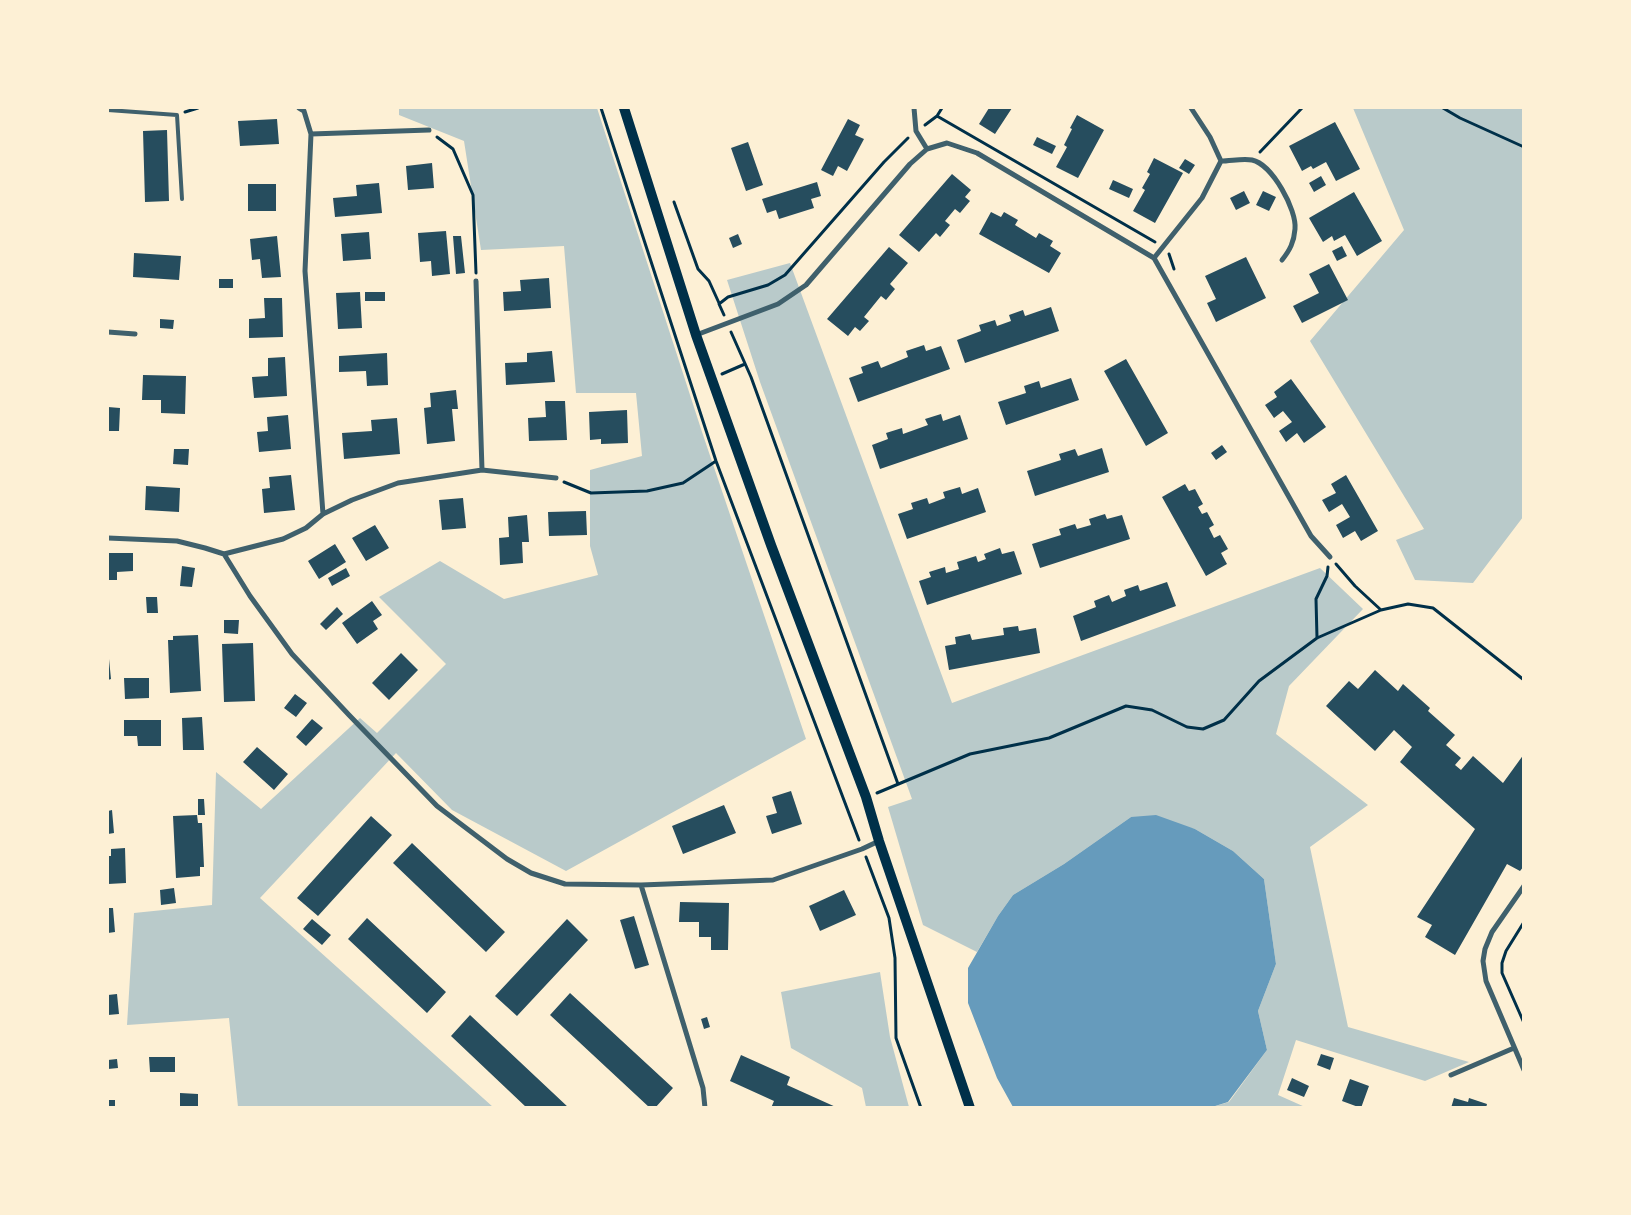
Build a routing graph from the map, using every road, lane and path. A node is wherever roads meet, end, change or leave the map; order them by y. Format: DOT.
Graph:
graph roads {
  1 [pos="300,108"];
  2 [pos="601,108"];
  3 [pos="624,108"];
  4 [pos="914,108"];
  5 [pos="942,108"];
  6 [pos="1191,108"];
  7 [pos="1302,108"];
  8 [pos="1443,108"];
  9 [pos="108,110"];
  10 [pos="937,116"];
  11 [pos="428,130"];
  12 [pos="916,131"];
  13 [pos="311,134"];
  14 [pos="1524,146"];
  15 [pos="927,149"];
  16 [pos="1253,160"];
  17 [pos="1222,161"];
  18 [pos="182,199"];
  19 [pos="674,202"];
  20 [pos="1163,246"];
  21 [pos="1154,258"];
  22 [pos="1282,260"];
  23 [pos="1178,277"];
  24 [pos="476,281"];
  25 [pos="720,304"];
  26 [pos="726,323"];
  27 [pos="108,332"];
  28 [pos="135,334"];
  29 [pos="696,335"];
  30 [pos="716,461"];
  31 [pos="482,470"];
  32 [pos="556,478"];
  33 [pos="323,514"];
  34 [pos="108,538"];
  35 [pos="224,554"];
  36 [pos="1330,557"];
  37 [pos="1381,610"];
  38 [pos="1318,638"];
  39 [pos="1524,680"];
  40 [pos="879,841"];
  41 [pos="862,849"];
  42 [pos="641,884"];
  43 [pos="1524,886"];
  44 [pos="1524,922"];
  45 [pos="1524,1023"];
  46 [pos="1514,1048"];
  47 [pos="1524,1070"];
  48 [pos="1451,1075"];
  49 [pos="705,1108"];
  50 [pos="921,1108"];
  51 [pos="970,1108"];
  1 -- 13 [label="street"];
  2 -- 30 [label="path"];
  3 -- 29 [label="main road"];
  4 -- 12 [label="street"];
  5 -- 10 [label="path"];
  6 -- 17 [label="street"];
  7 -- 16 [label="path"];
  8 -- 14 [label="path"];
  9 -- 18 [label="lane"];
  10 -- 12 [label="path"];
  10 -- 20 [label="path"];
  11 -- 13 [label="street"];
  11 -- 24 [label="path"];
  12 -- 15 [label="street"];
  12 -- 25 [label="path"];
  13 -- 33 [label="street"];
  15 -- 21 [label="street"];
  15 -- 26 [label="street"];
  16 -- 17 [label="street"];
  16 -- 22 [label="street"];
  17 -- 20 [label="street"];
  19 -- 25 [label="path"];
  20 -- 21 [label="street"];
  20 -- 23 [label="path"];
  21 -- 36 [label="street"];
  24 -- 31 [label="street"];
  25 -- 26 [label="path"];
  26 -- 29 [label="street"];
  26 -- 38 [label="path"];
  27 -- 28 [label="street"];
  29 -- 40 [label="main road"];
  30 -- 32 [label="path"];
  30 -- 41 [label="path"];
  31 -- 32 [label="street"];
  31 -- 33 [label="street"];
  33 -- 35 [label="street"];
  34 -- 35 [label="street"];
  35 -- 42 [label="street"];
  36 -- 37 [label="path"];
  36 -- 38 [label="path"];
  37 -- 38 [label="path"];
  37 -- 39 [label="path"];
  40 -- 41 [label="street"];
  40 -- 51 [label="main road"];
  41 -- 42 [label="street"];
  41 -- 50 [label="path"];
  42 -- 49 [label="street"];
  43 -- 46 [label="street"];
  44 -- 45 [label="path"];
  46 -- 47 [label="street"];
  46 -- 48 [label="street"];
}
